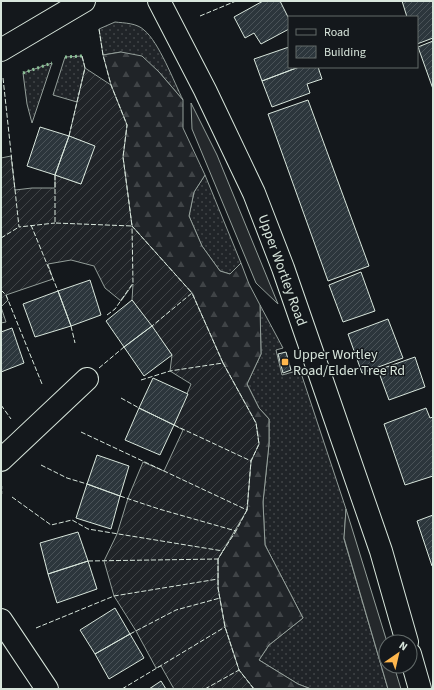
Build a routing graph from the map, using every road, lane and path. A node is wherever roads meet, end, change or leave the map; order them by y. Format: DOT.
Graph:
graph roads {
  1 [pos="84,1"];
  2 [pos="159,1"];
  3 [pos="1,50"];
  4 [pos="87,379"];
  5 [pos="1,460"];
  6 [pos="1,620"];
  7 [pos="405,634"];
  8 [pos="416,674"];
  9 [pos="47,689"];
  10 [pos="420,689"];
  1 -- 3 [label="main road"];
  2 -- 7 [label="main road, Upper Wortley Road"];
  4 -- 5 [label="main road"];
  6 -- 9 [label="main road"];
  8 -- 10 [label="main road"];
}
